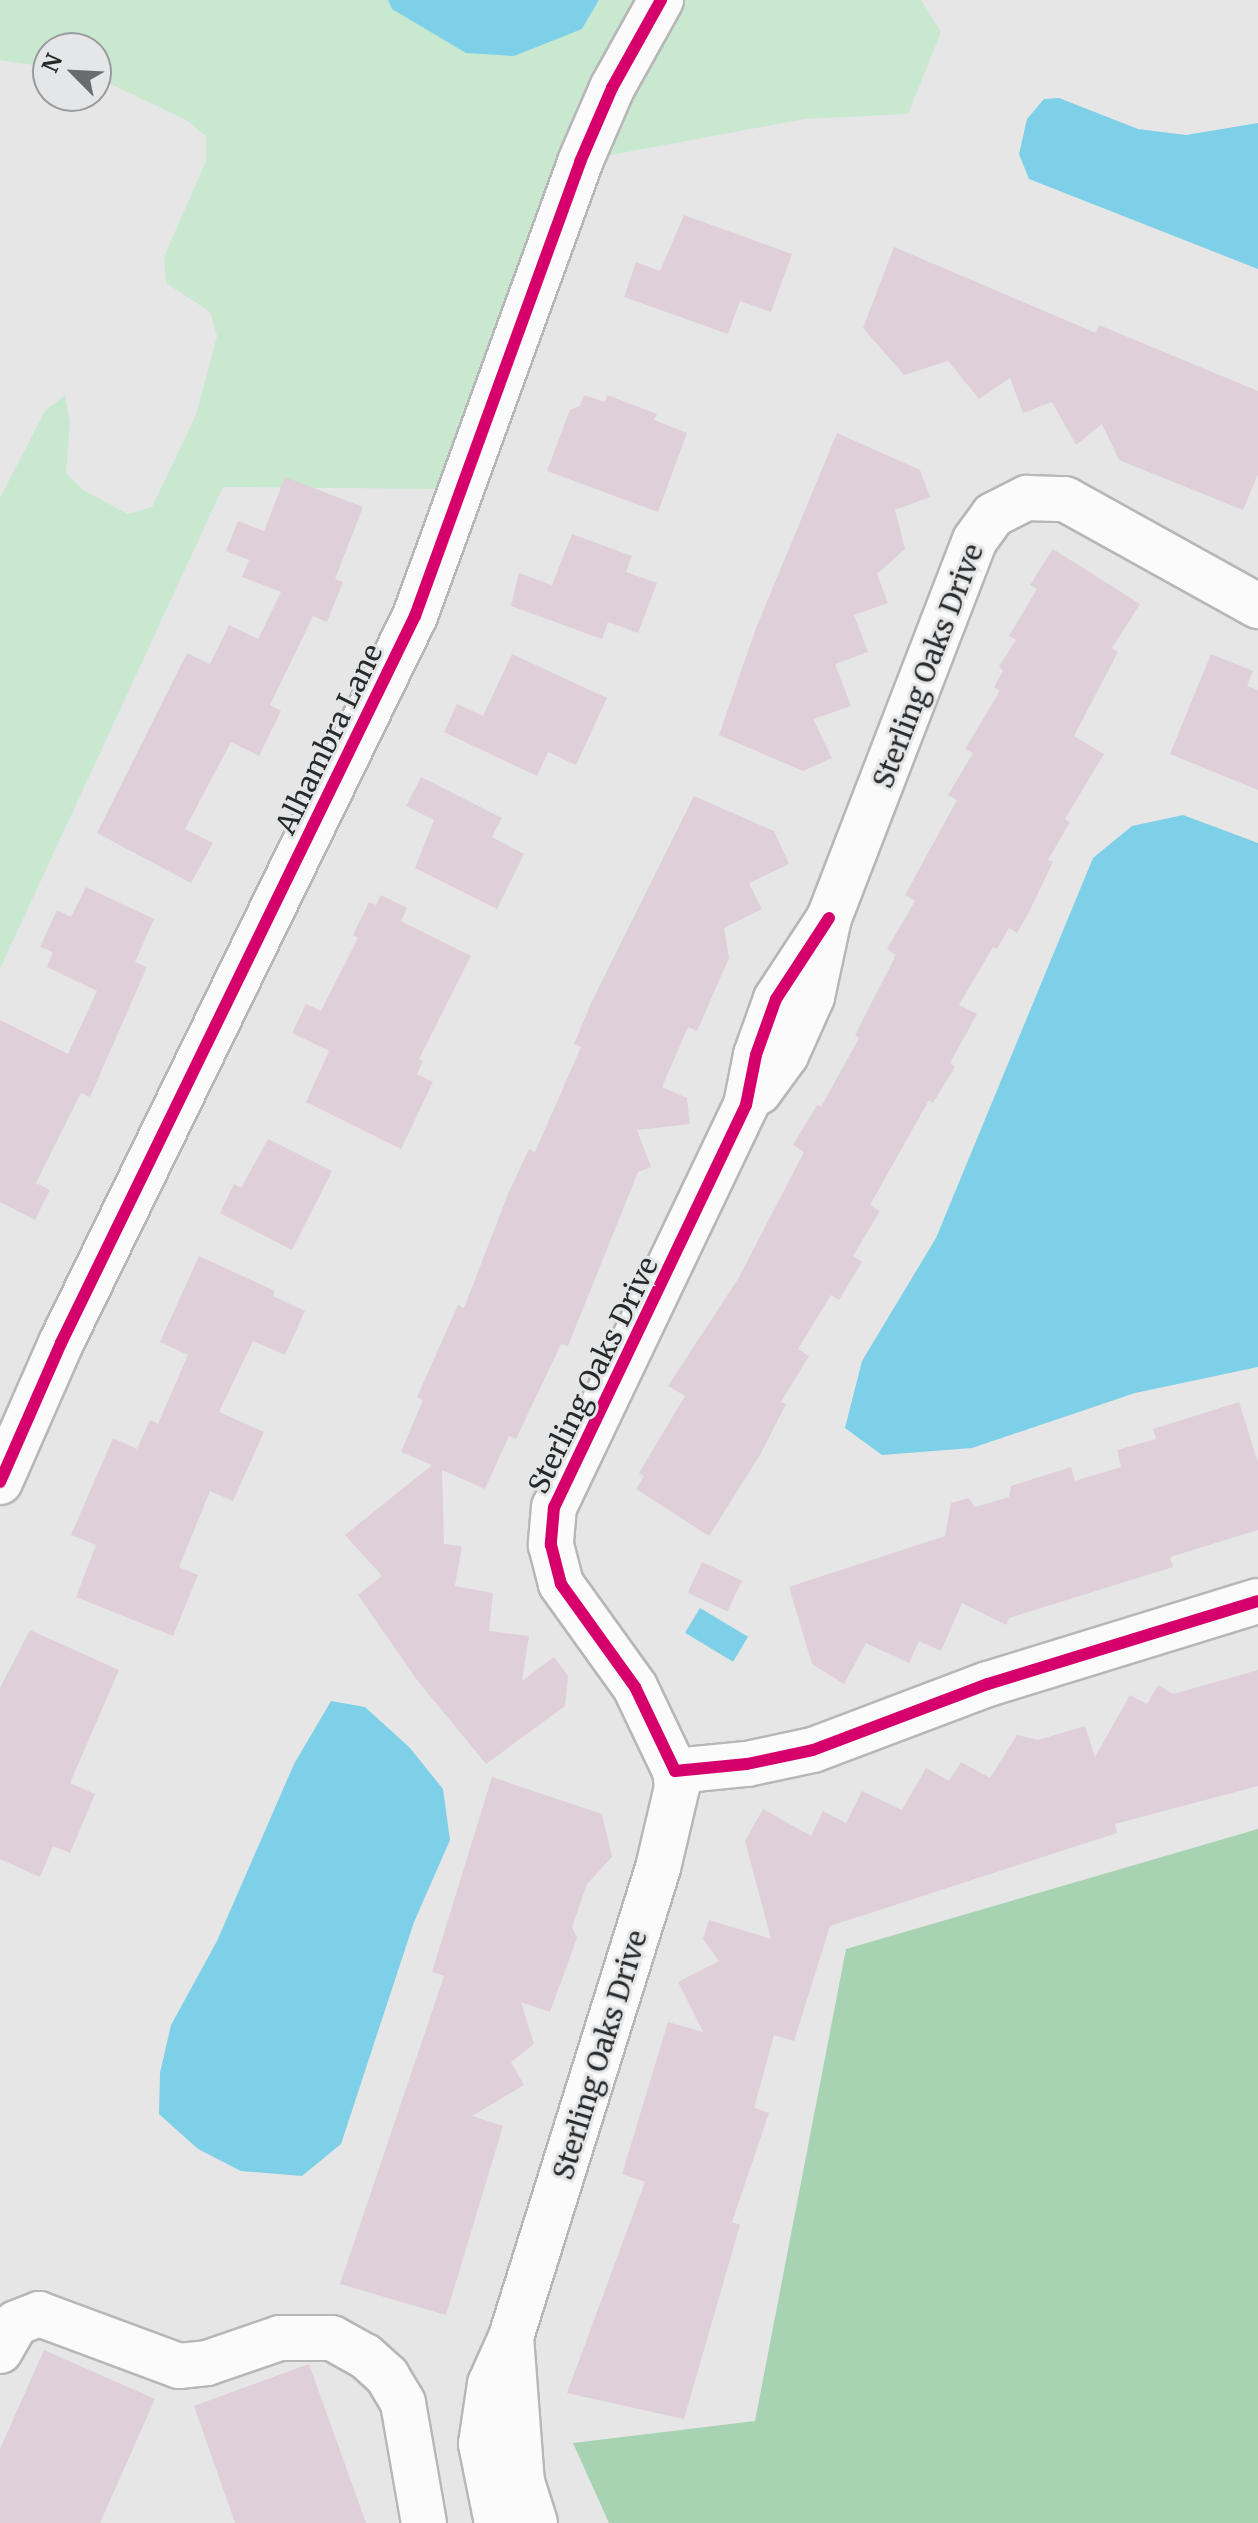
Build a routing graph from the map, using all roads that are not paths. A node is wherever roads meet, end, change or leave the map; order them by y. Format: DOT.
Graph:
graph roads {
  1 [pos="661,0"];
  2 [pos="1258,606"];
  3 [pos="0,1482"];
  4 [pos="1258,1601"];
  5 [pos="675,1771"];
  6 [pos="0,2351"];
  7 [pos="516,2521"];
  8 [pos="424,2523"];
  1 -- 3 [label="street, Alhambra Lane"];
  2 -- 5 [label="street, Sterling Oaks Drive"];
  4 -- 5 [label="street"];
  5 -- 7 [label="street, Sterling Oaks Drive"];
  6 -- 8 [label="street"];
}
